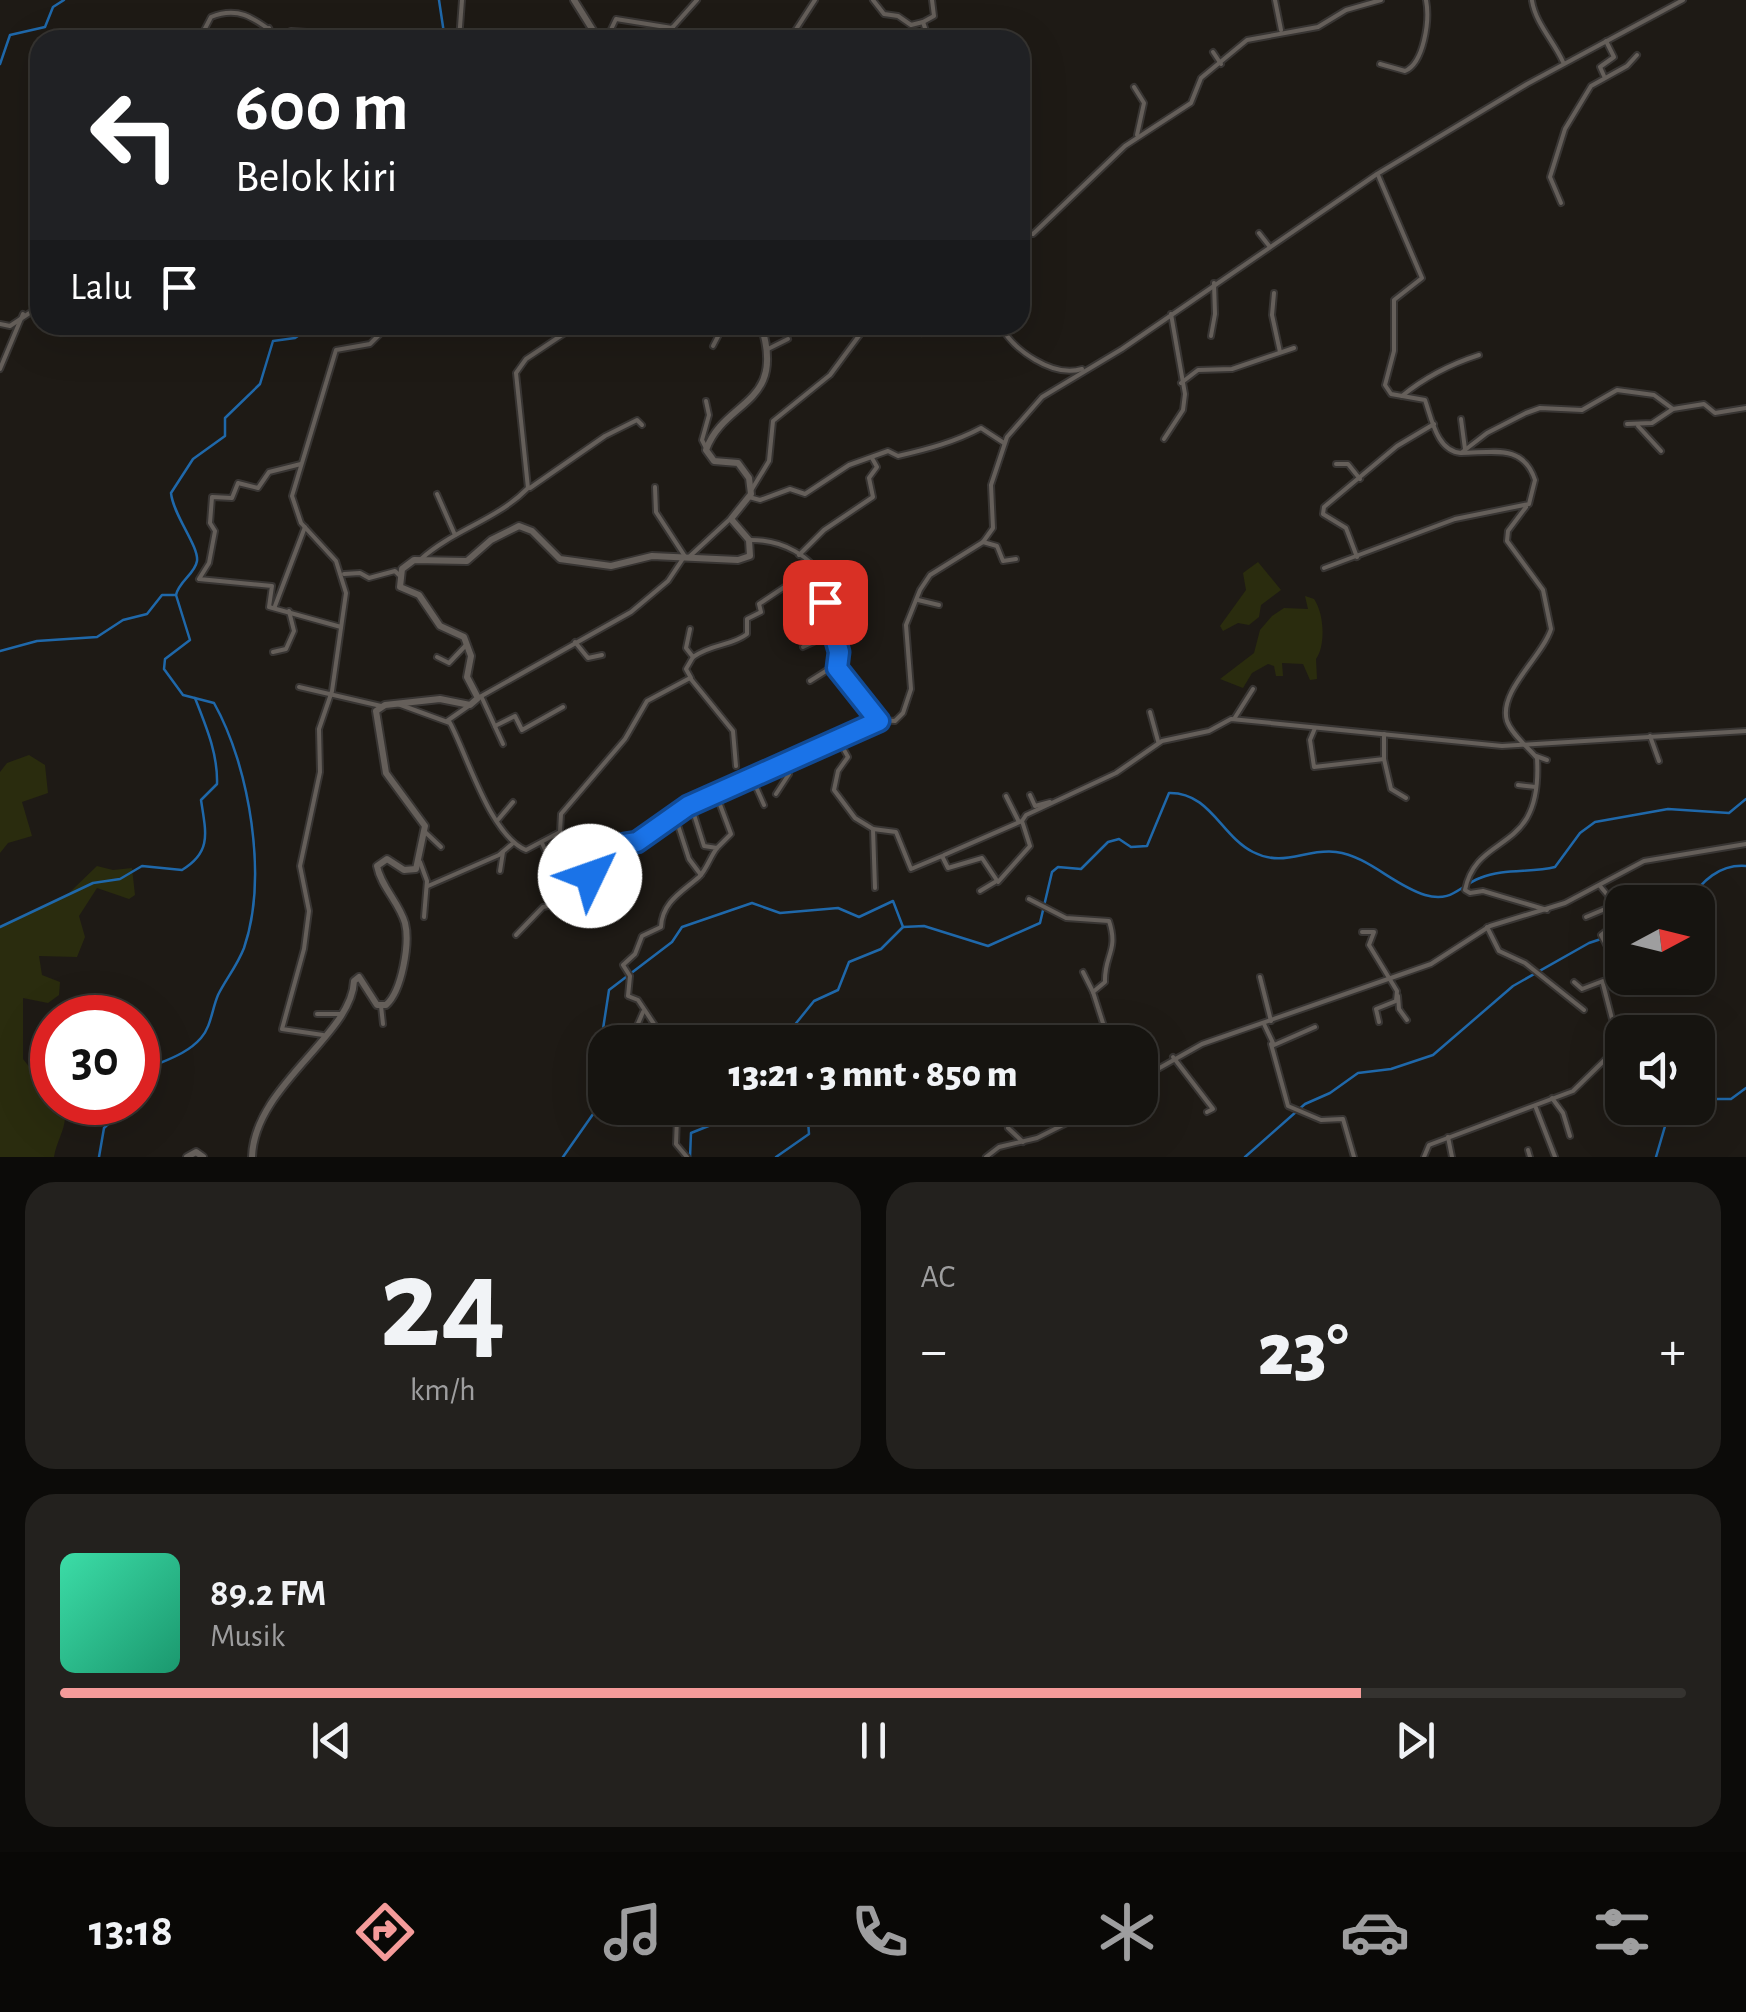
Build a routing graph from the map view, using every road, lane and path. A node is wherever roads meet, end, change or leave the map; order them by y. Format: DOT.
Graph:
graph roads {
  1 [pos="462,0"];
  2 [pos="574,0"];
  3 [pos="697,0"];
  4 [pos="815,0"];
  5 [pos="874,0"];
  6 [pos="932,0"];
  7 [pos="1275,0"];
  8 [pos="1381,0"];
  9 [pos="1426,0"];
  10 [pos="1683,0"];
  11 [pos="1532,1"];
  12 [pos="923,22"];
  13 [pos="268,28"];
  14 [pos="673,28"];
  15 [pos="203,30"];
  16 [pos="265,30"];
  17 [pos="270,30"];
  18 [pos="458,30"];
  19 [pos="592,30"];
  20 [pos="611,30"];
  21 [pos="796,30"];
  22 [pos="926,30"];
  23 [pos="1281,32"];
  24 [pos="1606,40"];
  25 [pos="1214,52"];
  26 [pos="1637,54"];
  27 [pos="1220,64"];
  28 [pos="1380,64"];
  29 [pos="1564,64"];
  30 [pos="1604,76"];
  31 [pos="1134,87"];
  32 [pos="1138,138"];
  33 [pos="1377,174"];
  34 [pos="1561,204"];
  35 [pos="1030,233"];
  36 [pos="1259,233"];
  37 [pos="1270,247"];
  38 [pos="1214,283"];
  39 [pos="1274,294"];
  40 [pos="30,311"];
  41 [pos="23,314"];
  42 [pos="1171,314"];
  43 [pos="0,324"];
  44 [pos="379,335"];
  45 [pos="562,335"];
  46 [pos="719,335"];
  47 [pos="763,335"];
  48 [pos="860,335"];
  49 [pos="1007,335"];
  50 [pos="1210,336"];
  51 [pos="788,339"];
  52 [pos="714,346"];
  53 [pos="1294,348"];
  54 [pos="766,350"];
  55 [pos="1280,353"];
  56 [pos="1479,354"];
  57 [pos="1090,365"];
  58 [pos="0,368"];
  59 [pos="1181,383"];
  60 [pos="1402,396"];
  61 [pos="706,401"];
  62 [pos="1746,408"];
  63 [pos="1673,409"];
  64 [pos="1461,420"];
  65 [pos="1434,424"];
  66 [pos="1626,424"];
  67 [pos="642,425"];
  68 [pos="1638,426"];
  69 [pos="1164,439"];
  70 [pos="1005,444"];
  71 [pos="706,448"];
  72 [pos="1463,451"];
  73 [pos="1661,451"];
  74 [pos="872,458"];
  75 [pos="302,464"];
  76 [pos="1336,464"];
  77 [pos="1360,479"];
  78 [pos="528,488"];
  79 [pos="656,488"];
  80 [pos="750,493"];
  81 [pos="437,494"];
  82 [pos="1526,507"];
  83 [pos="732,517"];
  84 [pos="305,527"];
  85 [pos="455,535"];
  86 [pos="750,540"];
  87 [pos="984,542"];
  88 [pos="799,555"];
  89 [pos="1357,557"];
  90 [pos="686,558"];
  91 [pos="1016,559"];
  92 [pos="420,560"];
  93 [pos="816,566"];
  94 [pos="1324,568"];
  95 [pos="344,574"];
  96 [pos="400,576"];
  97 [pos="918,600"];
  98 [pos="938,605"];
  99 [pos="274,608"];
  100 [pos="289,611"];
  101 [pos="341,627"];
  102 [pos="690,629"];
  103 [pos="834,633"];
  104 [pos="575,643"];
  105 [pos="467,644"];
  106 [pos="803,647"];
  107 [pos="274,652"];
  108 [pos="602,654"];
  109 [pos="437,656"];
  110 [pos="693,657"];
  111 [pos="837,664"];
  112 [pos="691,678"];
  113 [pos="810,681"];
  114 [pos="299,687"];
  115 [pos="1253,690"];
  116 [pos="332,691"];
  117 [pos="480,698"];
  118 [pos="398,704"];
  119 [pos="470,705"];
  120 [pos="381,706"];
  121 [pos="563,707"];
  122 [pos="1150,712"];
  123 [pos="1234,719"];
  124 [pos="446,721"];
  125 [pos="879,721"];
  126 [pos="495,726"];
  127 [pos="1314,728"];
  128 [pos="1746,731"];
  129 [pos="1384,734"];
  130 [pos="1650,736"];
  131 [pos="838,739"];
  132 [pos="1158,743"];
  133 [pos="502,744"];
  134 [pos="1524,745"];
  135 [pos="1536,756"];
  136 [pos="1384,760"];
  137 [pos="1547,760"];
  138 [pos="1659,761"];
  139 [pos="786,762"];
  140 [pos="736,766"];
  141 [pos="752,778"];
  142 [pos="1518,786"];
  143 [pos="1536,787"];
  144 [pos="716,794"];
  145 [pos="776,794"];
  146 [pos="1030,795"];
  147 [pos="1006,796"];
  148 [pos="1406,798"];
  149 [pos="513,802"];
  150 [pos="1054,803"];
  151 [pos="692,805"];
  152 [pos="764,805"];
  153 [pos="674,815"];
  154 [pos="497,821"];
  155 [pos="1021,822"];
  156 [pos="873,829"];
  157 [pos="1522,830"];
  158 [pos="424,831"];
  159 [pos="556,836"];
  160 [pos="1526,836"];
  161 [pos="542,843"];
  162 [pos="512,844"];
  163 [pos="1746,844"];
  164 [pos="441,847"];
  165 [pos="717,848"];
  166 [pos="503,852"];
  167 [pos="942,856"];
  168 [pos="581,858"];
  169 [pos="420,862"];
  170 [pos="594,868"];
  171 [pos="500,871"];
  172 [pos="701,875"];
  173 [pos="995,882"];
  174 [pos="561,884"];
  175 [pos="428,886"];
  176 [pos="1600,886"];
  177 [pos="875,888"];
  178 [pos="980,891"];
  179 [pos="1605,891"];
  180 [pos="1030,899"];
  181 [pos="571,905"];
  182 [pos="1605,909"];
  183 [pos="1546,910"];
  184 [pos="1586,916"];
  185 [pos="424,917"];
  186 [pos="1488,927"];
  187 [pos="1362,932"];
  188 [pos="516,935"];
  189 [pos="1083,972"];
  190 [pos="1260,977"];
  191 [pos="1388,981"];
  192 [pos="1574,982"];
  193 [pos="1603,982"];
  194 [pos="1397,991"];
  195 [pos="1093,992"];
  196 [pos="381,1006"];
  197 [pos="1584,1010"];
  198 [pos="643,1012"];
  199 [pos="318,1014"];
  200 [pos="341,1014"];
  201 [pos="1407,1020"];
  202 [pos="1272,1022"];
  203 [pos="1379,1022"];
  204 [pos="384,1024"];
  205 [pos="1264,1024"];
  206 [pos="637,1025"];
  207 [pos="653,1025"];
  208 [pos="1104,1025"];
  209 [pos="1315,1028"];
  210 [pos="324,1035"];
  211 [pos="1271,1044"];
  212 [pos="1173,1057"];
  213 [pos="1158,1067"];
  214 [pos="1552,1098"];
  215 [pos="1536,1108"];
  216 [pos="1207,1112"];
  217 [pos="677,1125"];
  218 [pos="1058,1125"];
  219 [pos="1008,1128"];
  220 [pos="1570,1136"];
  221 [pos="1448,1137"];
  222 [pos="1023,1142"];
  223 [pos="1528,1150"];
  224 [pos="252,1154"];
  225 [pos="990,1156"];
  226 [pos="187,1157"];
  227 [pos="203,1157"];
  228 [pos="687,1157"];
  229 [pos="1354,1157"];
  230 [pos="1424,1157"];
  231 [pos="1452,1157"];
  232 [pos="1530,1157"];
  233 [pos="1555,1157"];
  1 -- 18 [label="street"];
  2 -- 19 [label="street"];
  3 -- 14 [label="street"];
  4 -- 21 [label="street"];
  5 -- 12 [label="street"];
  6 -- 12 [label="street"];
  7 -- 23 [label="street"];
  8 -- 23 [label="street"];
  9 -- 28 [label="street"];
  10 -- 24 [label="street"];
  11 -- 29 [label="street"];
  12 -- 22 [label="street"];
  13 -- 15 [label="street"];
  13 -- 16 [label="street"];
  13 -- 17 [label="street"];
  14 -- 20 [label="street"];
  23 -- 27 [label="street"];
  24 -- 29 [label="street"];
  24 -- 30 [label="street"];
  25 -- 27 [label="street"];
  26 -- 30 [label="street"];
  27 -- 32 [label="street"];
  29 -- 33 [label="street"];
  30 -- 34 [label="street"];
  31 -- 32 [label="street"];
  32 -- 35 [label="street"];
  33 -- 37 [label="street"];
  33 -- 60 [label="street"];
  36 -- 37 [label="street"];
  37 -- 38 [label="street"];
  38 -- 42 [label="street"];
  38 -- 50 [label="street"];
  39 -- 55 [label="street"];
  40 -- 41 [label="street"];
  41 -- 43 [label="street"];
  41 -- 58 [label="street"];
  42 -- 57 [label="street"];
  42 -- 59 [label="street"];
  44 -- 75 [label="street"];
  45 -- 78 [label="street"];
  46 -- 52 [label="street"];
  47 -- 54 [label="street"];
  48 -- 80 [label="street"];
  49 -- 57 [label="street"];
  51 -- 54 [label="street"];
  53 -- 55 [label="street"];
  54 -- 71 [label="street"];
  55 -- 59 [label="street"];
  56 -- 60 [label="street"];
  57 -- 70 [label="street"];
  59 -- 69 [label="street"];
  60 -- 65 [label="street"];
  61 -- 71 [label="street"];
  62 -- 63 [label="street"];
  63 -- 68 [label="street"];
  63 -- 72 [label="street"];
  64 -- 72 [label="street"];
  65 -- 72 [label="street"];
  65 -- 77 [label="street"];
  66 -- 68 [label="street"];
  67 -- 78 [label="street"];
  68 -- 73 [label="street"];
  70 -- 74 [label="street"];
  70 -- 87 [label="street"];
  71 -- 80 [label="street"];
  72 -- 82 [label="street"];
  74 -- 80 [label="street"];
  74 -- 88 [label="street"];
  75 -- 84 [label="street"];
  75 -- 99 [label="street"];
  76 -- 77 [label="street"];
  77 -- 89 [label="street"];
  78 -- 85 [label="street"];
  79 -- 90 [label="street"];
  80 -- 83 [label="street"];
  81 -- 85 [label="street"];
  82 -- 89 [label="street"];
  82 -- 134 [label="street"];
  83 -- 86 [label="street"];
  83 -- 90 [label="street"];
  84 -- 95 [label="street"];
  84 -- 99 [label="street"];
  85 -- 92 [label="street"];
  86 -- 88 [label="street"];
  86 -- 90 [label="street"];
  87 -- 91 [label="street"];
  87 -- 97 [label="street"];
  88 -- 93 [label="street"];
  89 -- 94 [label="street"];
  90 -- 92 [label="street"];
  90 -- 104 [label="street"];
  92 -- 96 [label="street"];
  93 -- 103 [label="street"];
  93 -- 110 [label="street"];
  95 -- 96 [label="street"];
  95 -- 101 [label="street"];
  96 -- 105 [label="street"];
  97 -- 98 [label="street"];
  97 -- 125 [label="street"];
  99 -- 100 [label="street"];
  100 -- 101 [label="street"];
  100 -- 107 [label="street"];
  101 -- 116 [label="street"];
  102 -- 110 [label="street"];
  103 -- 106 [label="street"];
  103 -- 111 [label="street"];
  104 -- 108 [label="street"];
  104 -- 117 [label="street"];
  105 -- 109 [label="street"];
  105 -- 117 [label="street"];
  110 -- 112 [label="street"];
  111 -- 113 [label="street"];
  111 -- 125 [label="street"];
  112 -- 140 [label="street"];
  112 -- 159 [label="street"];
  114 -- 116 [label="street"];
  115 -- 123 [label="street"];
  116 -- 120 [label="street"];
  116 -- 210 [label="street"];
  117 -- 119 [label="street"];
  117 -- 126 [label="street"];
  118 -- 119 [label="street"];
  118 -- 120 [label="street"];
  118 -- 124 [label="street"];
  119 -- 124 [label="street"];
  120 -- 158 [label="street"];
  121 -- 126 [label="street"];
  122 -- 132 [label="street"];
  123 -- 127 [label="street"];
  123 -- 132 [label="street"];
  124 -- 154 [label="street"];
  125 -- 131 [label="street"];
  126 -- 133 [label="street"];
  127 -- 129 [label="street"];
  127 -- 136 [label="street"];
  128 -- 130 [label="street"];
  129 -- 134 [label="street"];
  129 -- 136 [label="street"];
  130 -- 134 [label="street"];
  130 -- 138 [label="street"];
  131 -- 139 [label="street"];
  131 -- 156 [label="street"];
  132 -- 150 [label="street"];
  134 -- 135 [label="street"];
  135 -- 137 [label="street"];
  135 -- 143 [label="street"];
  136 -- 148 [label="street"];
  139 -- 141 [label="street"];
  139 -- 145 [label="street"];
  141 -- 144 [label="street"];
  141 -- 152 [label="street"];
  142 -- 143 [label="street"];
  143 -- 157 [label="street"];
  144 -- 151 [label="street"];
  144 -- 165 [label="street"];
  146 -- 150 [label="street"];
  147 -- 155 [label="street"];
  149 -- 154 [label="street"];
  150 -- 155 [label="street"];
  151 -- 153 [label="street"];
  151 -- 165 [label="street"];
  153 -- 170 [label="street"];
  153 -- 172 [label="street"];
  154 -- 162 [label="street"];
  155 -- 167 [label="street"];
  155 -- 173 [label="street"];
  156 -- 167 [label="street"];
  156 -- 177 [label="street"];
  157 -- 160 [label="street"];
  157 -- 183 [label="street"];
  158 -- 164 [label="street"];
  158 -- 169 [label="street"];
  159 -- 161 [label="street"];
  159 -- 168 [label="street"];
  161 -- 162 [label="street"];
  161 -- 174 [label="street"];
  162 -- 166 [label="street"];
  163 -- 176 [label="street"];
  165 -- 172 [label="street"];
  166 -- 171 [label="street"];
  166 -- 175 [label="street"];
  167 -- 173 [label="street"];
  168 -- 170 [label="street"];
  168 -- 174 [label="street"];
  169 -- 175 [label="street"];
  169 -- 196 [label="street"];
  170 -- 181 [label="street"];
  172 -- 198 [label="street"];
  173 -- 178 [label="street"];
  174 -- 188 [label="street"];
  175 -- 185 [label="street"];
  176 -- 179 [label="street"];
  176 -- 183 [label="street"];
  180 -- 195 [label="street"];
  182 -- 184 [label="street"];
  183 -- 186 [label="street"];
  186 -- 191 [label="street"];
  186 -- 197 [label="street"];
  187 -- 191 [label="street"];
  189 -- 195 [label="street"];
  190 -- 202 [label="street"];
  191 -- 194 [label="street"];
  191 -- 202 [label="street"];
  192 -- 193 [label="street"];
  193 -- 214 [label="street"];
  194 -- 201 [label="street"];
  194 -- 203 [label="street"];
  195 -- 208 [label="street"];
  196 -- 200 [label="street"];
  196 -- 204 [label="street"];
  198 -- 206 [label="street"];
  198 -- 207 [label="street"];
  199 -- 200 [label="street"];
  200 -- 210 [label="street"];
  202 -- 205 [label="street"];
  205 -- 211 [label="street"];
  205 -- 212 [label="street"];
  209 -- 211 [label="street"];
  210 -- 224 [label="street"];
  211 -- 229 [label="street"];
  212 -- 213 [label="street"];
  212 -- 216 [label="street"];
  214 -- 215 [label="street"];
  214 -- 220 [label="street"];
  215 -- 221 [label="street"];
  215 -- 233 [label="street"];
  217 -- 228 [label="street"];
  218 -- 222 [label="street"];
  219 -- 222 [label="street"];
  221 -- 230 [label="street"];
  221 -- 231 [label="street"];
  222 -- 225 [label="street"];
  223 -- 232 [label="street"];
  226 -- 227 [label="street"];
}
